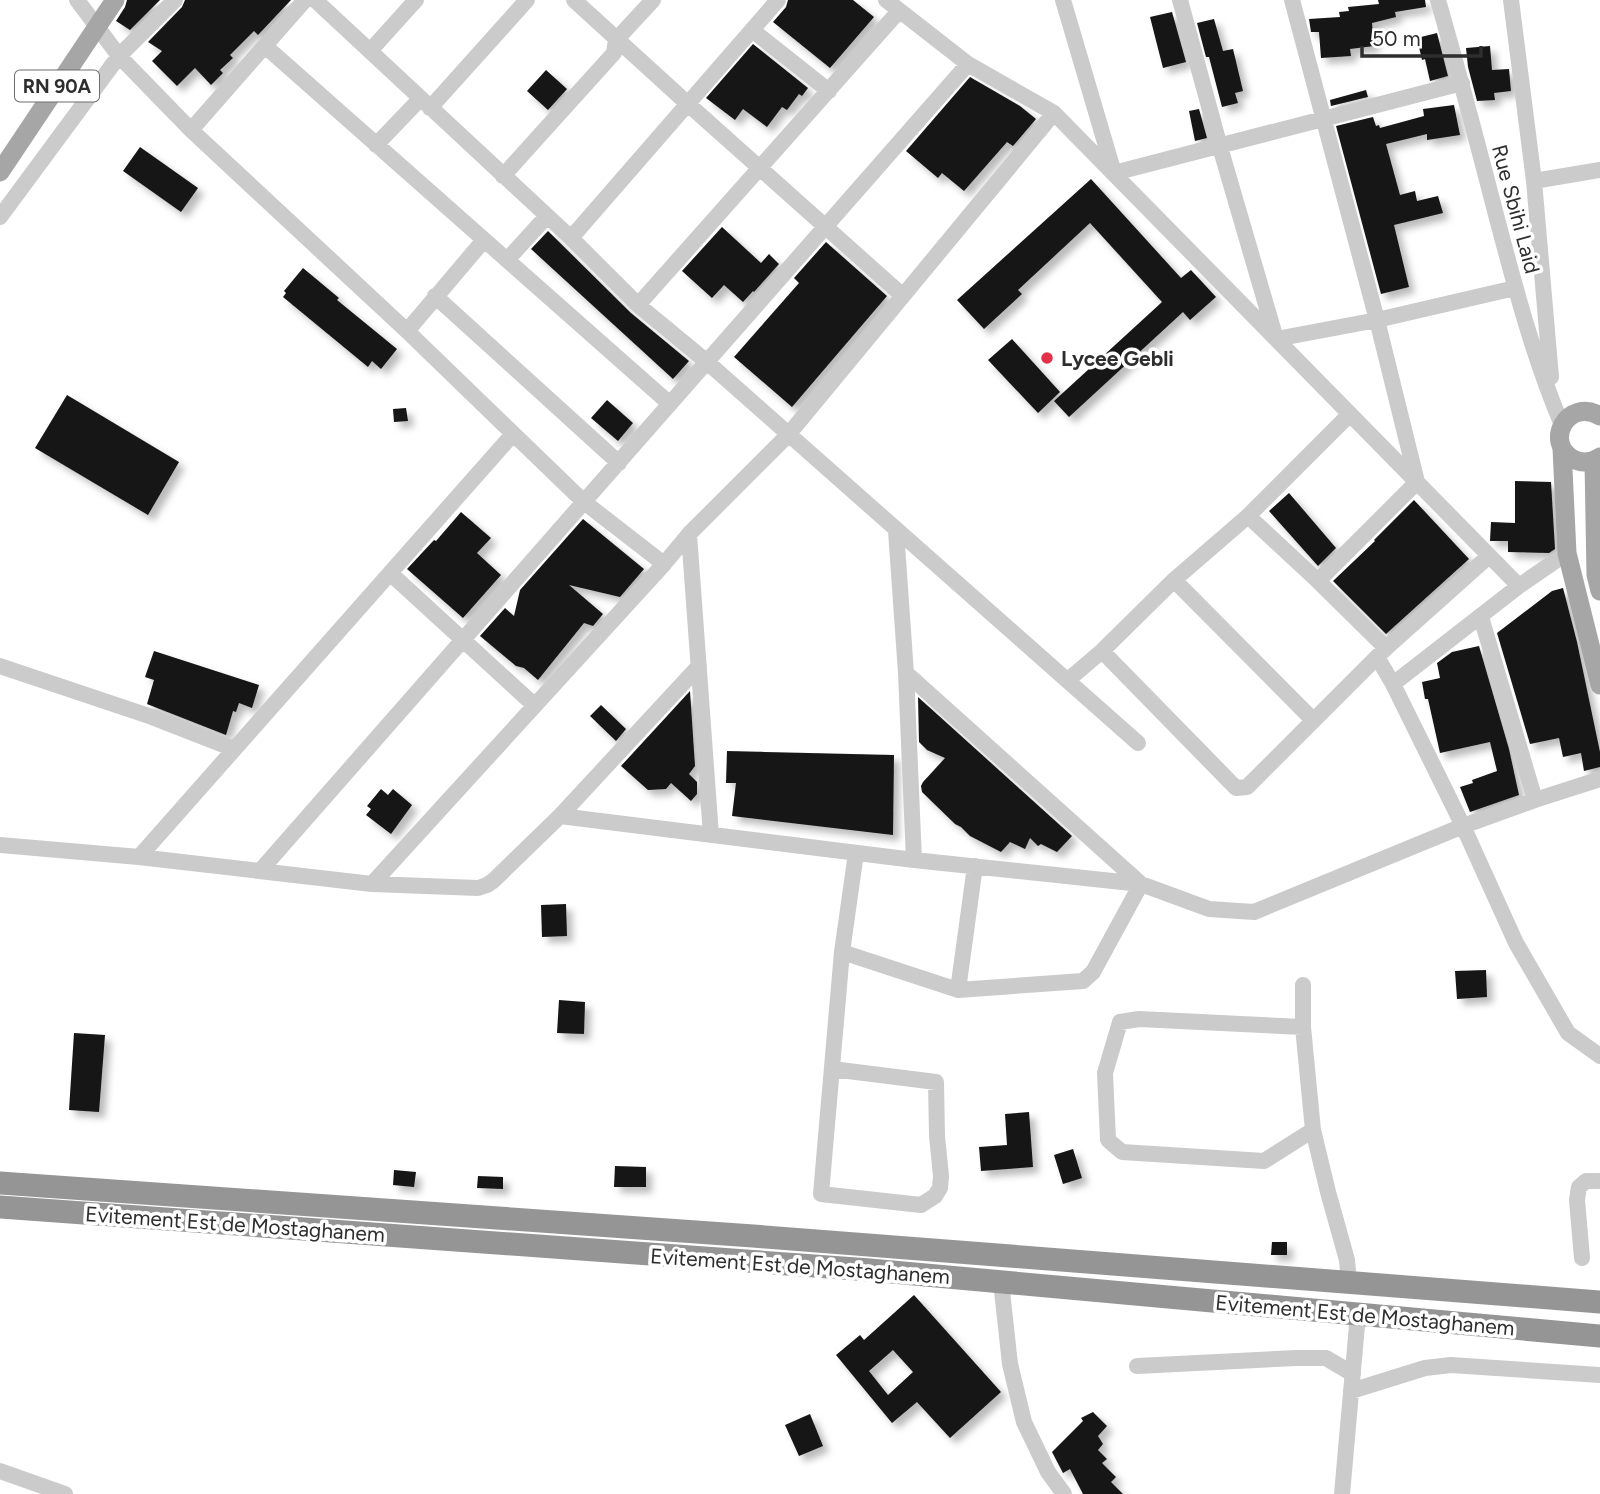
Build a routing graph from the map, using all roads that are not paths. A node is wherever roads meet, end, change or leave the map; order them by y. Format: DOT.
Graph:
graph roads {
  1 [pos="77,0"];
  2 [pos="115,0"];
  3 [pos="175,0"];
  4 [pos="306,0"];
  5 [pos="315,0"];
  6 [pos="416,0"];
  7 [pos="527,0"];
  8 [pos="574,0"];
  9 [pos="653,0"];
  10 [pos="778,0"];
  11 [pos="886,0"];
  12 [pos="1063,0"];
  13 [pos="1180,0"];
  14 [pos="1292,0"];
  15 [pos="1438,0"];
  16 [pos="1511,0"];
  17 [pos="900,11"];
  18 [pos="98,26"];
  19 [pos="752,30"];
  20 [pos="616,40"];
  21 [pos="265,46"];
  22 [pos="370,51"];
  23 [pos="119,56"];
  24 [pos="968,64"];
  25 [pos="1462,83"];
  26 [pos="828,91"];
  27 [pos="425,103"];
  28 [pos="688,104"];
  29 [pos="1054,113"];
  30 [pos="1324,119"];
  31 [pos="191,130"];
  32 [pos="376,145"];
  33 [pos="1220,147"];
  34 [pos="760,168"];
  35 [pos="1600,170"];
  36 [pos="0,172"];
  37 [pos="1114,173"];
  38 [pos="503,176"];
  39 [pos="1534,181"];
  40 [pos="547,216"];
  41 [pos="0,217"];
  42 [pos="825,227"];
  43 [pos="571,238"];
  44 [pos="484,240"];
  45 [pos="507,260"];
  46 [pos="1515,288"];
  47 [pos="435,296"];
  48 [pos="903,296"];
  49 [pos="638,304"];
  50 [pos="1377,320"];
  51 [pos="407,331"];
  52 [pos="1276,339"];
  53 [pos="707,362"];
  54 [pos="670,404"];
  55 [pos="1553,405"];
  56 [pos="1350,414"];
  57 [pos="1600,416"];
  58 [pos="1562,425"];
  59 [pos="513,434"];
  60 [pos="788,435"];
  61 [pos="1562,448"];
  62 [pos="1597,459"];
  63 [pos="619,463"];
  64 [pos="1417,482"];
  65 [pos="584,502"];
  66 [pos="1248,516"];
  67 [pos="1598,529"];
  68 [pos="896,531"];
  69 [pos="689,534"];
  70 [pos="1567,553"];
  71 [pos="1489,556"];
  72 [pos="664,564"];
  73 [pos="390,573"];
  74 [pos="1174,580"];
  75 [pos="1318,581"];
  76 [pos="1519,586"];
  77 [pos="1600,591"];
  78 [pos="1481,617"];
  79 [pos="1594,640"];
  80 [pos="463,641"];
  81 [pos="1102,651"];
  82 [pos="1381,652"];
  83 [pos="0,666"];
  84 [pos="699,666"];
  85 [pos="906,673"];
  86 [pos="1598,673"];
  87 [pos="1068,680"];
  88 [pos="1393,684"];
  89 [pos="534,705"];
  90 [pos="1313,720"];
  91 [pos="1138,743"];
  92 [pos="234,749"];
  93 [pos="1600,779"];
  94 [pos="1535,800"];
  95 [pos="561,816"];
  96 [pos="1463,826"];
  97 [pos="712,835"];
  98 [pos="0,845"];
  99 [pos="856,853"];
  100 [pos="139,857"];
  101 [pos="914,860"];
  102 [pos="975,866"];
  103 [pos="260,872"];
  104 [pos="372,884"];
  105 [pos="1140,884"];
  106 [pos="842,952"];
  107 [pos="1303,985"];
  108 [pos="958,990"];
  109 [pos="1303,1027"];
  110 [pos="1600,1056"];
  111 [pos="832,1069"];
  112 [pos="1313,1130"];
  113 [pos="1600,1181"];
  114 [pos="0,1183"];
  115 [pos="0,1207"];
  116 [pos="1582,1258"];
  117 [pos="1001,1282"];
  118 [pos="1349,1283"];
  119 [pos="1600,1302"];
  120 [pos="1358,1314"];
  121 [pos="1600,1336"];
  122 [pos="1137,1366"];
  123 [pos="1600,1376"];
  124 [pos="1352,1383"];
  125 [pos="0,1471"];
  126 [pos="65,1494"];
  127 [pos="1064,1494"];
  128 [pos="1342,1494"];
  1 -- 18 [label="street"];
  2 -- 18 [label="main road, RN 90A"];
  3 -- 23 [label="street"];
  4 -- 21 [label="street"];
  5 -- 22 [label="street"];
  6 -- 22 [label="street"];
  7 -- 27 [label="street"];
  8 -- 20 [label="street"];
  9 -- 20 [label="street"];
  10 -- 19 [label="street"];
  11 -- 17 [label="street"];
  12 -- 37 [label="street"];
  13 -- 33 [label="street"];
  14 -- 30 [label="street"];
  15 -- 25 [label="street, Rue Sbihi Laid"];
  16 -- 39 [label="street"];
  17 -- 24 [label="street"];
  17 -- 26 [label="street"];
  18 -- 23 [label="street"];
  18 -- 36 [label="main road, RN 90A"];
  19 -- 26 [label="street"];
  19 -- 28 [label="street"];
  20 -- 28 [label="street"];
  20 -- 38 [label="street"];
  21 -- 31 [label="street"];
  21 -- 32 [label="street"];
  22 -- 27 [label="street"];
  23 -- 31 [label="street"];
  23 -- 41 [label="street"];
  24 -- 29 [label="street"];
  24 -- 42 [label="street"];
  25 -- 30 [label="street"];
  25 -- 46 [label="street, Rue Sbihi Laid"];
  26 -- 34 [label="street"];
  27 -- 32 [label="street"];
  27 -- 38 [label="street"];
  28 -- 34 [label="street"];
  28 -- 43 [label="street"];
  29 -- 37 [label="street"];
  29 -- 48 [label="street"];
  30 -- 33 [label="street"];
  30 -- 50 [label="street"];
  31 -- 51 [label="street"];
  32 -- 44 [label="street"];
  33 -- 37 [label="street"];
  33 -- 52 [label="street"];
  34 -- 42 [label="street"];
  34 -- 49 [label="street"];
  35 -- 39 [label="street"];
  37 -- 52 [label="street"];
  38 -- 40 [label="street"];
  39 -- 55 [label="street"];
  40 -- 43 [label="street"];
  40 -- 45 [label="street"];
  42 -- 48 [label="street"];
  42 -- 53 [label="street"];
  43 -- 49 [label="street"];
  44 -- 45 [label="street"];
  44 -- 47 [label="street"];
  45 -- 54 [label="street"];
  46 -- 50 [label="street"];
  46 -- 55 [label="street, Rue Sbihi Laid"];
  47 -- 51 [label="street"];
  47 -- 63 [label="street"];
  48 -- 60 [label="street"];
  49 -- 53 [label="street"];
  50 -- 52 [label="street"];
  50 -- 64 [label="street"];
  51 -- 59 [label="street"];
  52 -- 56 [label="street"];
  53 -- 54 [label="street"];
  53 -- 60 [label="street"];
  54 -- 63 [label="street"];
  55 -- 58 [label="street, Rue Sbihi Laid"];
  56 -- 64 [label="street"];
  56 -- 66 [label="street"];
  57 -- 58 [label="main road"];
  58 -- 61 [label="main road"];
  59 -- 65 [label="street"];
  59 -- 73 [label="street"];
  60 -- 68 [label="street"];
  60 -- 69 [label="street"];
  61 -- 62 [label="main road"];
  61 -- 70 [label="main road"];
  62 -- 67 [label="main road"];
  63 -- 65 [label="street"];
  64 -- 71 [label="street"];
  64 -- 75 [label="street"];
  65 -- 72 [label="street"];
  65 -- 80 [label="street"];
  66 -- 74 [label="street"];
  66 -- 75 [label="street"];
  67 -- 77 [label="main road"];
  68 -- 85 [label="street"];
  68 -- 87 [label="street"];
  69 -- 72 [label="street"];
  69 -- 84 [label="street"];
  70 -- 76 [label="street"];
  70 -- 79 [label="main road"];
  71 -- 76 [label="street"];
  71 -- 82 [label="street"];
  72 -- 89 [label="street"];
  73 -- 80 [label="street"];
  73 -- 92 [label="street"];
  74 -- 81 [label="street"];
  74 -- 90 [label="street"];
  75 -- 82 [label="street"];
  76 -- 78 [label="street"];
  78 -- 88 [label="street"];
  78 -- 94 [label="street"];
  79 -- 86 [label="main road"];
  80 -- 89 [label="street"];
  80 -- 103 [label="street"];
  81 -- 87 [label="street"];
  81 -- 90 [label="street"];
  82 -- 88 [label="street"];
  82 -- 90 [label="street"];
  83 -- 92 [label="street"];
  84 -- 95 [label="street"];
  84 -- 97 [label="street"];
  85 -- 101 [label="street"];
  85 -- 105 [label="street"];
  87 -- 91 [label="street"];
  88 -- 96 [label="street"];
  89 -- 104 [label="street"];
  92 -- 100 [label="street"];
  93 -- 94 [label="street"];
  94 -- 96 [label="street"];
  95 -- 97 [label="street"];
  95 -- 104 [label="street"];
  96 -- 105 [label="street"];
  96 -- 110 [label="street"];
  97 -- 99 [label="street"];
  98 -- 100 [label="street"];
  99 -- 101 [label="street"];
  99 -- 106 [label="street"];
  100 -- 103 [label="street"];
  101 -- 102 [label="street"];
  102 -- 105 [label="street"];
  102 -- 108 [label="street"];
  103 -- 104 [label="street"];
  105 -- 108 [label="street"];
  106 -- 108 [label="street"];
  106 -- 111 [label="street"];
  107 -- 109 [label="street"];
  109 -- 112 [label="street"];
  109 -- 112 [label="street"];
  111 -- 111 [label="street"];
  112 -- 118 [label="street"];
  113 -- 116 [label="street"];
  114 -- 118 [label="highway, Evitement Est de Mostaghanem"];
  115 -- 117 [label="highway, Evitement Est de Mostaghanem"];
  117 -- 120 [label="highway, Evitement Est de Mostaghanem"];
  117 -- 127 [label="street"];
  118 -- 119 [label="highway, Evitement Est de Mostaghanem"];
  120 -- 121 [label="highway, Evitement Est de Mostaghanem"];
  120 -- 124 [label="street"];
  122 -- 124 [label="street"];
  123 -- 124 [label="street"];
  124 -- 128 [label="street"];
  125 -- 126 [label="street"];
}
